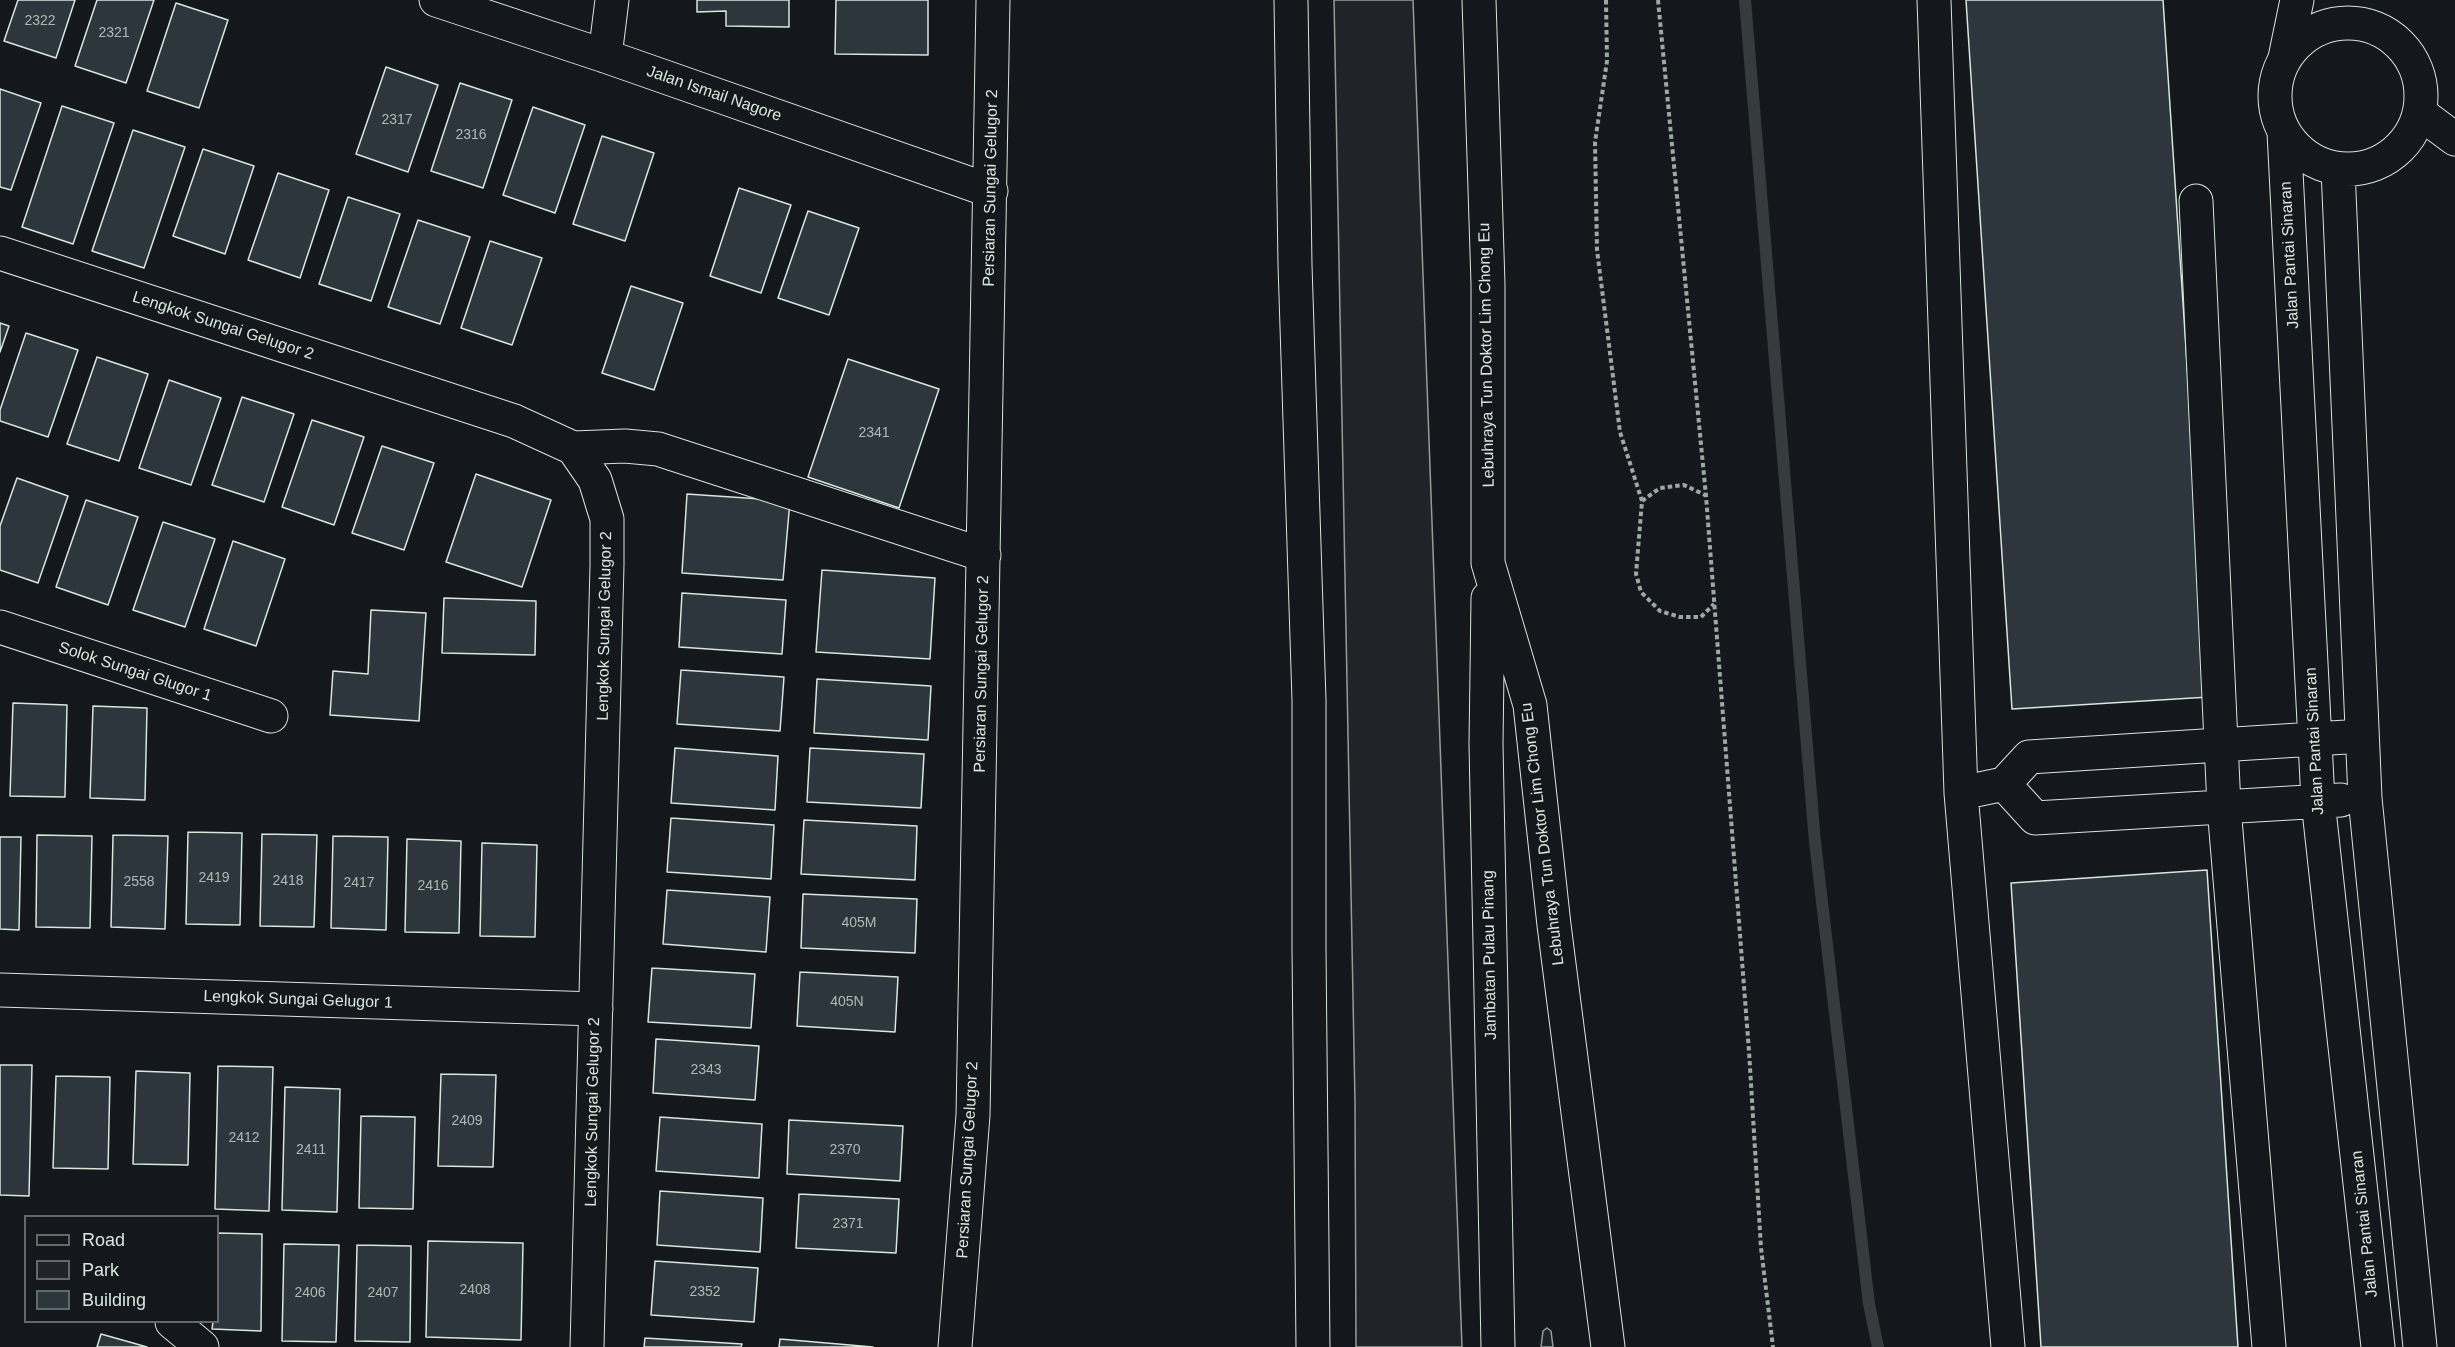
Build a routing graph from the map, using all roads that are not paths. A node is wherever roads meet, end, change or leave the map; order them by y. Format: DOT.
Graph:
graph roads {
  1 [pos="436,0"];
  2 [pos="612,0"];
  3 [pos="993,0"];
  4 [pos="1291,0"];
  5 [pos="1479,0"];
  6 [pos="1934,0"];
  7 [pos="2297,0"];
  8 [pos="2356,11"];
  9 [pos="605,56"];
  10 [pos="2285,57"];
  11 [pos="2420,113"];
  12 [pos="2284,132"];
  13 [pos="2455,139"];
  14 [pos="2338,169"];
  15 [pos="991,191"];
  16 [pos="2196,201"];
  17 [pos="0,253"];
  18 [pos="573,448"];
  19 [pos="984,555"];
  20 [pos="1488,563"];
  21 [pos="0,627"];
  22 [pos="271,716"];
  23 [pos="2362,736"];
  24 [pos="2315,739"];
  25 [pos="2221,745"];
  26 [pos="2004,784"];
  27 [pos="1961,793"];
  28 [pos="2365,798"];
  29 [pos="2318,801"];
  30 [pos="2224,807"];
  31 [pos="0,990"];
  32 [pos="596,1009"];
  33 [pos="173,1323"];
  34 [pos="202,1347"];
  35 [pos="587,1347"];
  36 [pos="955,1347"];
  37 [pos="1313,1347"];
  38 [pos="1498,1347"];
  39 [pos="1608,1347"];
  40 [pos="2008,1347"];
  41 [pos="2269,1347"];
  42 [pos="2378,1347"];
  43 [pos="2420,1347"];
  1 -- 9 [label="main road, Jalan Ismail Nagore"];
  2 -- 9 [label="main road"];
  3 -- 15 [label="main road, Persiaran Sungai Gelugor 2"];
  4 -- 37 [label="main road"];
  5 -- 20 [label="main road, Lebuhraya Tun Doktor Lim Chong Eu"];
  6 -- 27 [label="main road"];
  7 -- 10 [label="main road"];
  8 -- 10 [label="main road"];
  8 -- 11 [label="main road"];
  9 -- 15 [label="main road, Jalan Ismail Nagore"];
  10 -- 12 [label="main road"];
  11 -- 13 [label="main road"];
  11 -- 14 [label="main road"];
  12 -- 14 [label="main road"];
  12 -- 24 [label="main road, Jalan Pantai Sinaran"];
  14 -- 23 [label="main road"];
  15 -- 19 [label="main road, Persiaran Sungai Gelugor 2"];
  16 -- 25 [label="main road"];
  17 -- 18 [label="main road, Lengkok Sungai Gelugor 2"];
  18 -- 19 [label="main road"];
  18 -- 32 [label="main road, Lengkok Sungai Gelugor 2"];
  19 -- 36 [label="main road, Persiaran Sungai Gelugor 2"];
  20 -- 38 [label="main road, Jambatan Pulau Pinang"];
  20 -- 39 [label="main road, Lebuhraya Tun Doktor Lim Chong Eu"];
  21 -- 22 [label="main road, Solok Sungai Glugor 1"];
  23 -- 24 [label="main road"];
  23 -- 28 [label="main road"];
  24 -- 25 [label="main road"];
  24 -- 29 [label="main road, Jalan Pantai Sinaran"];
  25 -- 26 [label="main road"];
  25 -- 30 [label="main road"];
  26 -- 27 [label="main road"];
  26 -- 30 [label="main road"];
  27 -- 40 [label="main road"];
  28 -- 29 [label="main road"];
  28 -- 43 [label="main road"];
  29 -- 30 [label="main road"];
  29 -- 42 [label="main road, Jalan Pantai Sinaran"];
  30 -- 41 [label="main road"];
  31 -- 32 [label="main road, Lengkok Sungai Gelugor 1"];
  32 -- 35 [label="main road, Lengkok Sungai Gelugor 2"];
  33 -- 34 [label="main road"];
}
